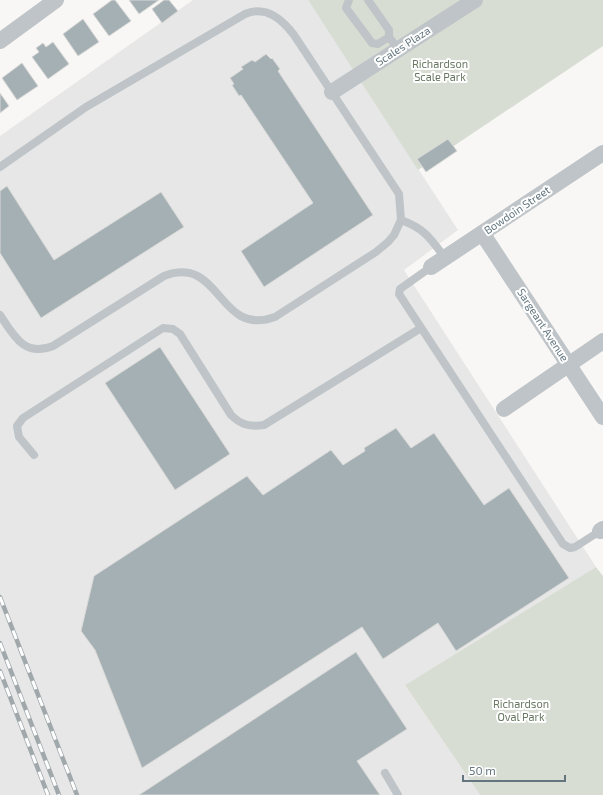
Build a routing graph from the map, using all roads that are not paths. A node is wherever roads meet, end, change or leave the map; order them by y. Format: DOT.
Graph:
graph roads {
  1 [pos="56,0"];
  2 [pos="350,0"];
  3 [pos="368,0"];
  4 [pos="475,0"];
  5 [pos="0,41"];
  6 [pos="394,43"];
  7 [pos="332,92"];
  8 [pos="603,153"];
  9 [pos="0,167"];
  10 [pos="401,220"];
  11 [pos="482,233"];
  12 [pos="438,263"];
  13 [pos="0,315"];
  14 [pos="421,328"];
  15 [pos="603,341"];
  16 [pos="569,365"];
  17 [pos="504,409"];
  18 [pos="603,416"];
  19 [pos="34,455"];
  20 [pos="601,530"];
  21 [pos="385,773"];
  22 [pos="398,795"];
  1 -- 5 [label="street"];
  2 -- 6 [label="lane"];
  3 -- 6 [label="lane"];
  4 -- 6 [label="street, Scales Plaza"];
  6 -- 7 [label="street, Scales Plaza"];
  7 -- 9 [label="lane"];
  7 -- 10 [label="lane"];
  8 -- 11 [label="street, Bowdoin Street"];
  10 -- 12 [label="lane"];
  10 -- 13 [label="lane"];
  11 -- 12 [label="street, Bowdoin Street"];
  11 -- 16 [label="street, Sargeant Avenue"];
  12 -- 14 [label="lane"];
  14 -- 19 [label="lane"];
  14 -- 20 [label="lane"];
  15 -- 16 [label="street"];
  16 -- 17 [label="street"];
  16 -- 18 [label="street, Sargeant Avenue"];
  21 -- 22 [label="lane"];
}
